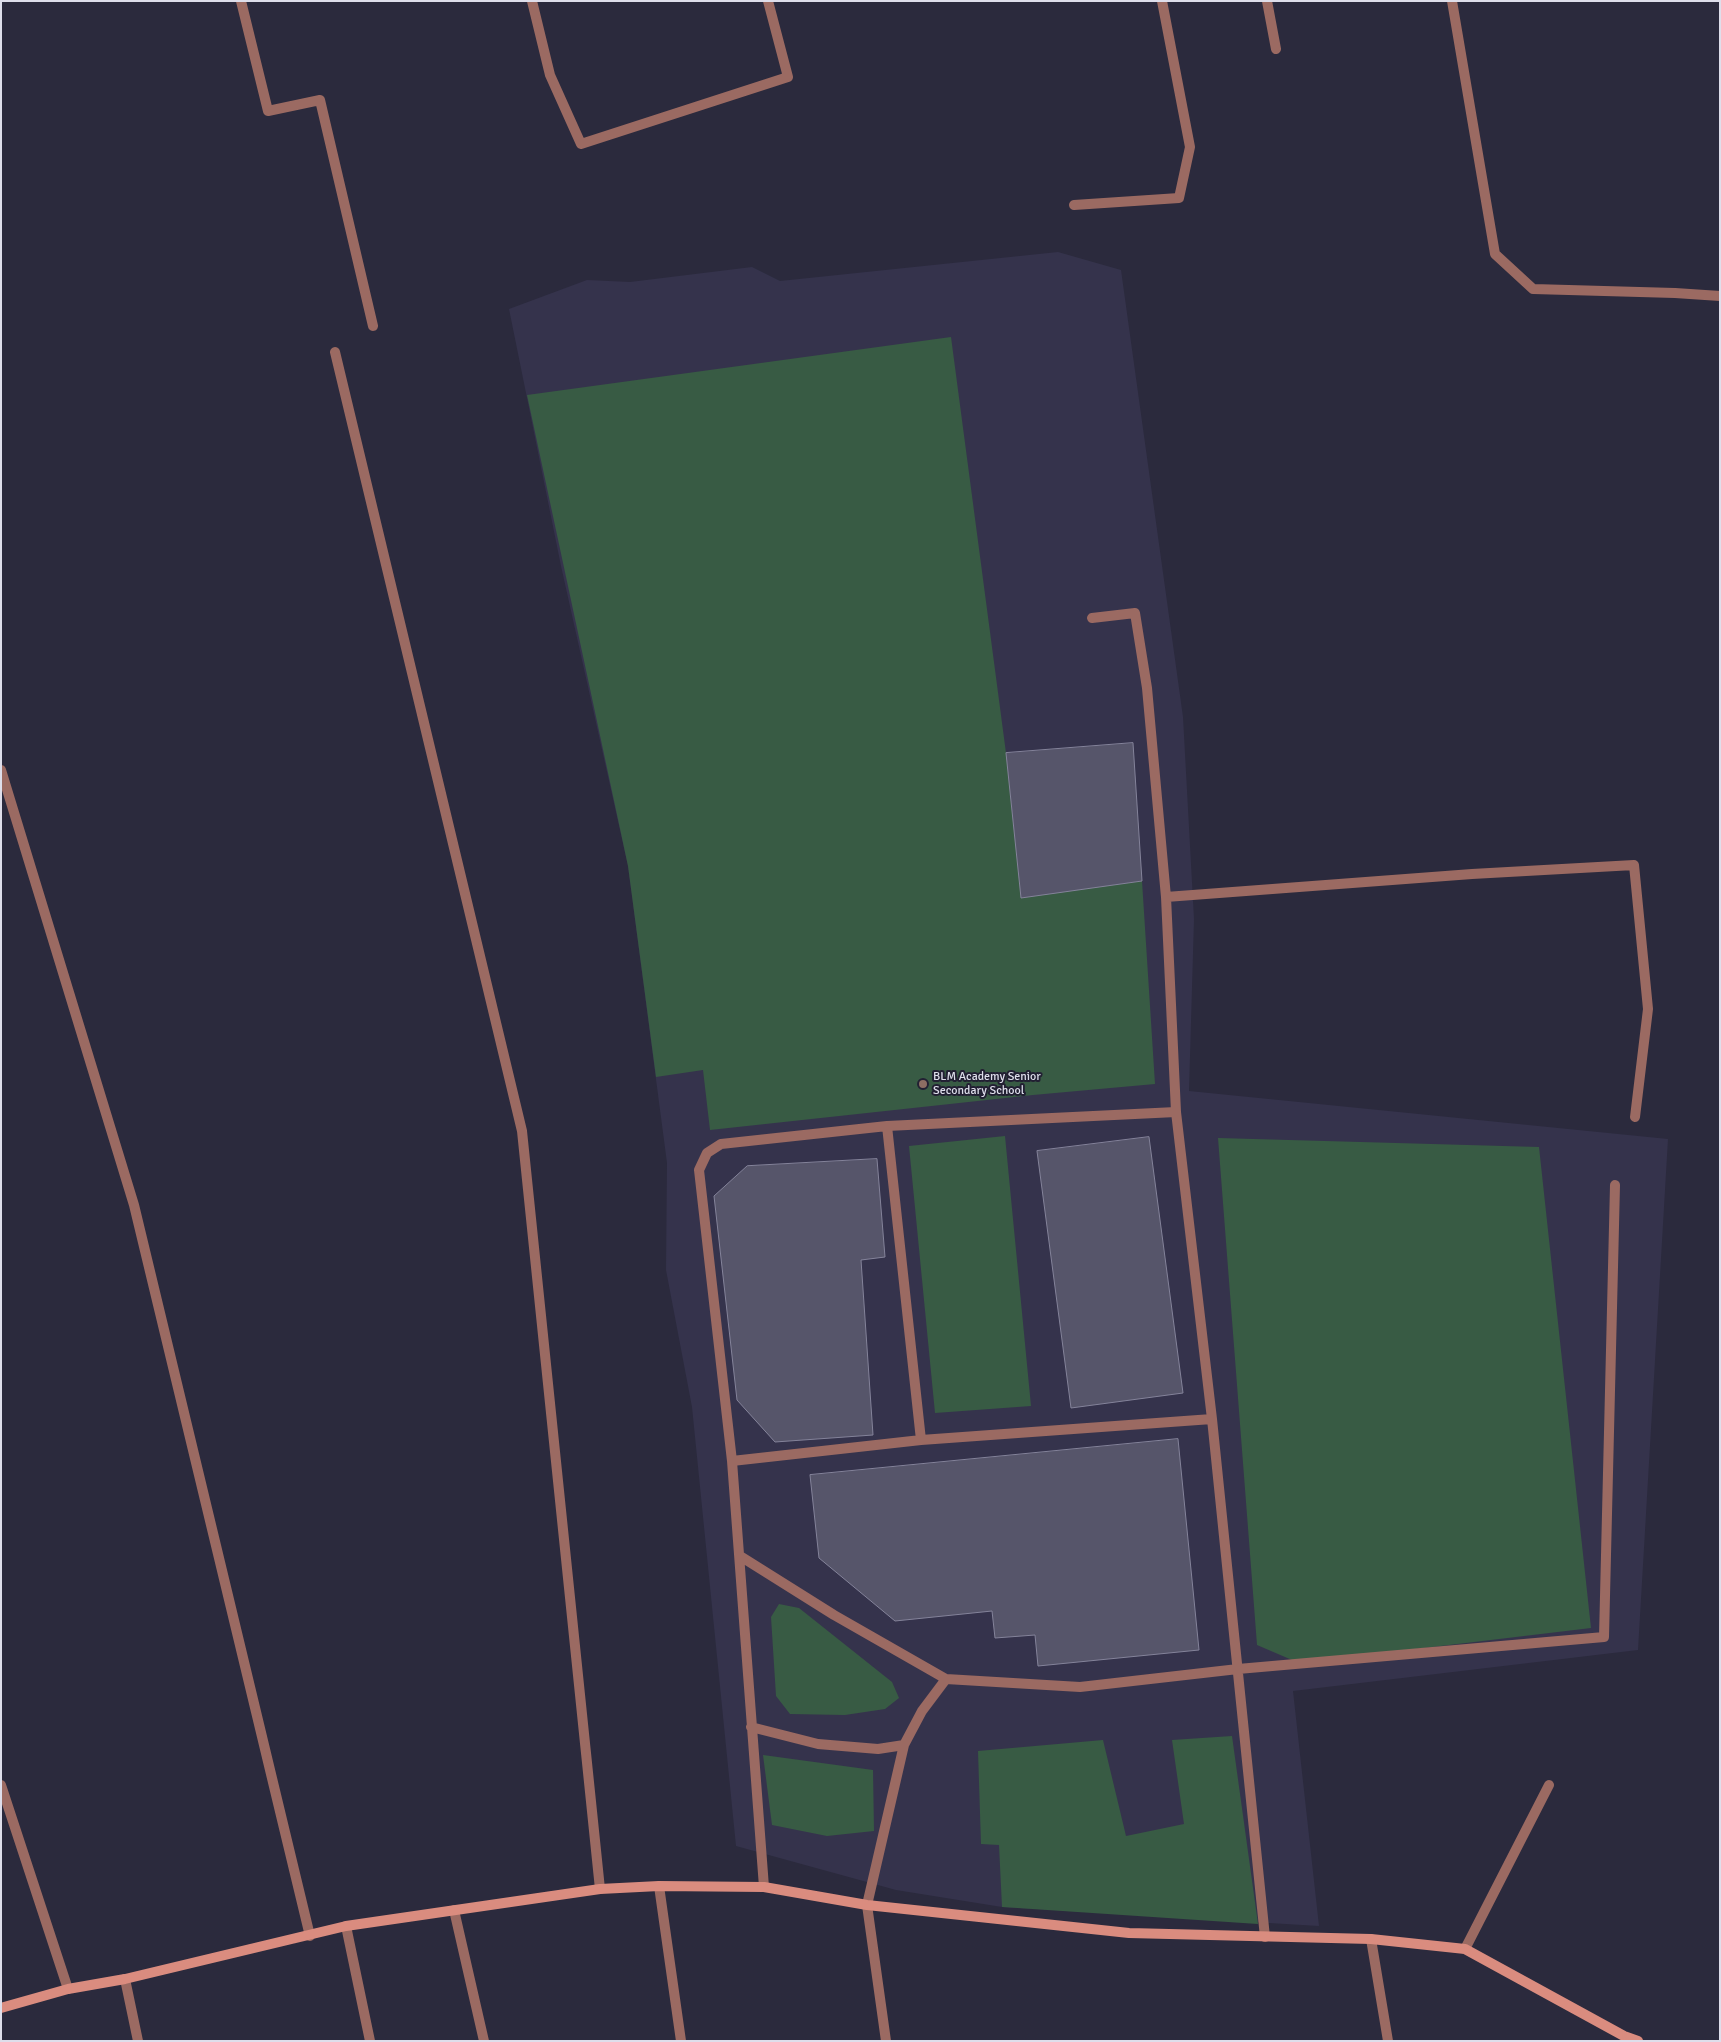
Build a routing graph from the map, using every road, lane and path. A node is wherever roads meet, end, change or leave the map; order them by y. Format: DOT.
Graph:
graph roads {
  1 [pos="241,1"];
  2 [pos="532,1"];
  3 [pos="768,1"];
  4 [pos="1162,1"];
  5 [pos="1267,1"];
  6 [pos="1452,1"];
  7 [pos="1276,49"];
  8 [pos="1074,205"];
  9 [pos="1720,296"];
  10 [pos="373,326"];
  11 [pos="336,352"];
  12 [pos="1092,618"];
  13 [pos="1,770"];
  14 [pos="1166,897"];
  15 [pos="1176,1112"];
  16 [pos="1635,1117"];
  17 [pos="887,1126"];
  18 [pos="1615,1185"];
  19 [pos="1212,1419"];
  20 [pos="921,1440"];
  21 [pos="732,1461"];
  22 [pos="740,1556"];
  23 [pos="1238,1669"];
  24 [pos="946,1678"];
  25 [pos="751,1727"];
  26 [pos="904,1745"];
  27 [pos="1,1785"];
  28 [pos="1549,1785"];
  29 [pos="659,1886"];
  30 [pos="764,1887"];
  31 [pos="600,1889"];
  32 [pos="867,1905"];
  33 [pos="454,1910"];
  34 [pos="346,1926"];
  35 [pos="310,1936"];
  36 [pos="1265,1936"];
  37 [pos="1371,1940"];
  38 [pos="1465,1950"];
  39 [pos="125,1979"];
  40 [pos="68,1989"];
  41 [pos="1,2008"];
  42 [pos="138,2041"];
  43 [pos="370,2041"];
  44 [pos="484,2041"];
  45 [pos="681,2041"];
  46 [pos="886,2041"];
  47 [pos="1388,2041"];
  48 [pos="1638,2041"];
  1 -- 10 [label="street"];
  2 -- 3 [label="street"];
  4 -- 8 [label="street"];
  5 -- 7 [label="street"];
  6 -- 9 [label="street"];
  11 -- 31 [label="street"];
  12 -- 14 [label="street"];
  13 -- 35 [label="street"];
  14 -- 15 [label="street"];
  14 -- 16 [label="street"];
  15 -- 17 [label="street"];
  15 -- 19 [label="street"];
  17 -- 20 [label="street"];
  17 -- 21 [label="street"];
  18 -- 23 [label="street"];
  19 -- 20 [label="street"];
  19 -- 23 [label="street"];
  20 -- 21 [label="street"];
  21 -- 22 [label="street"];
  22 -- 24 [label="street"];
  22 -- 25 [label="street"];
  23 -- 24 [label="street"];
  23 -- 36 [label="street"];
  24 -- 26 [label="street"];
  25 -- 26 [label="street"];
  25 -- 30 [label="street"];
  26 -- 32 [label="street"];
  27 -- 40 [label="street"];
  28 -- 38 [label="street"];
  29 -- 30 [label="main road"];
  29 -- 31 [label="main road"];
  29 -- 45 [label="street"];
  30 -- 32 [label="main road"];
  31 -- 33 [label="main road"];
  32 -- 36 [label="main road"];
  32 -- 46 [label="street"];
  33 -- 34 [label="main road"];
  33 -- 44 [label="street"];
  34 -- 35 [label="main road"];
  34 -- 43 [label="street"];
  35 -- 39 [label="main road"];
  36 -- 37 [label="main road"];
  37 -- 38 [label="main road"];
  37 -- 47 [label="street"];
  38 -- 48 [label="main road"];
  39 -- 40 [label="main road"];
  39 -- 42 [label="street"];
  40 -- 41 [label="main road"];
}
